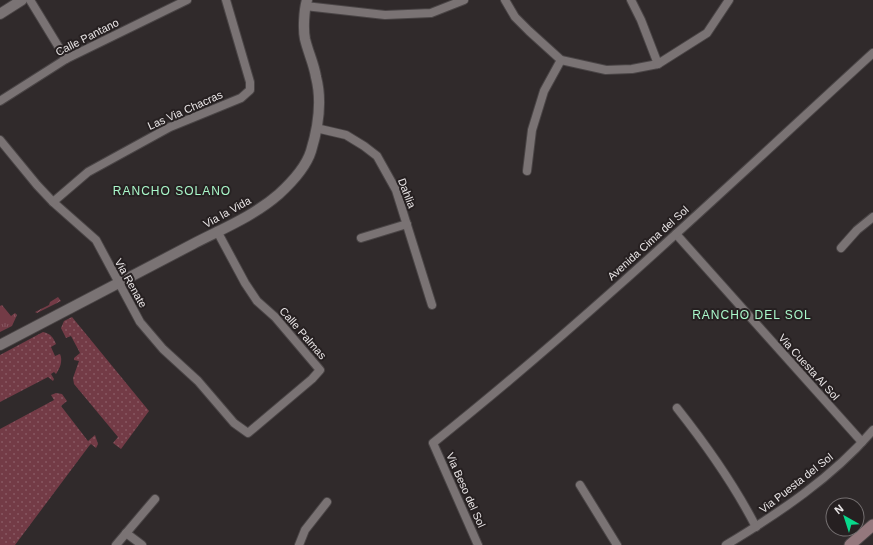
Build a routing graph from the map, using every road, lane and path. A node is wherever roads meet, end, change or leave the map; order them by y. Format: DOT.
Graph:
graph roads {
  1 [pos="22,0"];
  2 [pos="30,0"];
  3 [pos="187,0"];
  4 [pos="464,0"];
  5 [pos="505,0"];
  6 [pos="632,0"];
  7 [pos="729,0"];
  8 [pos="226,1"];
  9 [pos="306,3"];
  10 [pos="0,14"];
  11 [pos="873,53"];
  12 [pos="66,59"];
  13 [pos="561,60"];
  14 [pos="658,64"];
  15 [pos="0,101"];
  16 [pos="316,128"];
  17 [pos="0,140"];
  18 [pos="527,171"];
  19 [pos="53,202"];
  20 [pos="873,217"];
  21 [pos="407,224"];
  22 [pos="217,231"];
  23 [pos="676,234"];
  24 [pos="361,238"];
  25 [pos="841,248"];
  26 [pos="119,284"];
  27 [pos="432,304"];
  28 [pos="0,345"];
  29 [pos="677,408"];
  30 [pos="873,430"];
  31 [pos="248,433"];
  32 [pos="862,442"];
  33 [pos="433,443"];
  34 [pos="580,485"];
  35 [pos="155,499"];
  36 [pos="326,502"];
  37 [pos="873,526"];
  38 [pos="756,527"];
  39 [pos="126,533"];
  40 [pos="116,545"];
  41 [pos="142,545"];
  42 [pos="299,545"];
  43 [pos="478,545"];
  44 [pos="616,545"];
  45 [pos="726,545"];
  46 [pos="850,545"];
  1 -- 10 [label="street"];
  2 -- 12 [label="street"];
  3 -- 12 [label="street, Calle Pantano"];
  4 -- 9 [label="street"];
  5 -- 13 [label="street"];
  6 -- 14 [label="street"];
  7 -- 14 [label="street"];
  8 -- 19 [label="street, Las Via Chacras"];
  9 -- 16 [label="street, Via la Vida"];
  11 -- 23 [label="street, Avenida Cima del Sol"];
  12 -- 15 [label="street, Calle Pantano"];
  13 -- 14 [label="street"];
  13 -- 18 [label="street"];
  16 -- 21 [label="street, Dahlia"];
  16 -- 22 [label="street, Via la Vida"];
  17 -- 19 [label="street, Via Renate"];
  19 -- 26 [label="street, Via Renate"];
  20 -- 25 [label="street"];
  21 -- 24 [label="street"];
  21 -- 27 [label="street, Dahlia"];
  22 -- 26 [label="street, Via la Vida"];
  22 -- 31 [label="street, Calle Palmas"];
  23 -- 32 [label="street, Via Cuesta Al Sol"];
  23 -- 33 [label="street, Avenida Cima del Sol"];
  26 -- 28 [label="street, Via la Vida"];
  26 -- 31 [label="street, Via Renate"];
  29 -- 38 [label="street"];
  30 -- 32 [label="street, Via Puesta del Sol"];
  32 -- 38 [label="street, Via Puesta del Sol"];
  33 -- 43 [label="street, Via Beso del Sol"];
  34 -- 44 [label="street"];
  35 -- 39 [label="street"];
  36 -- 42 [label="street"];
  37 -- 46 [label="main road"];
  38 -- 45 [label="street, Via Puesta del Sol"];
  39 -- 40 [label="street"];
  39 -- 41 [label="street"];
}
